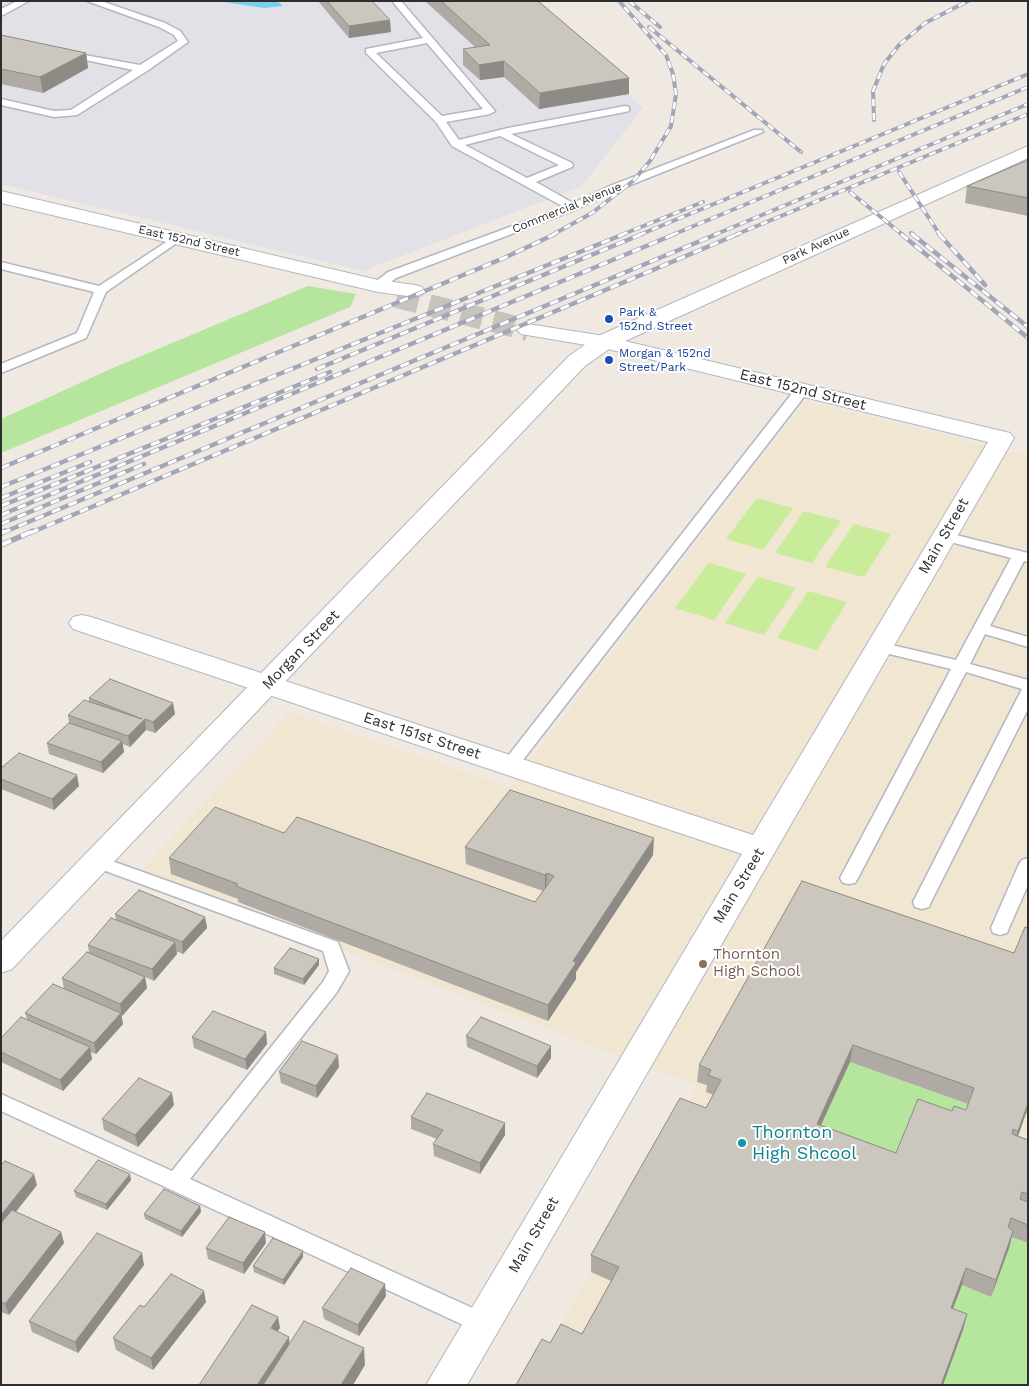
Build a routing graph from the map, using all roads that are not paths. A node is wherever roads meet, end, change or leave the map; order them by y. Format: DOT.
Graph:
graph roads {
  1 [pos="25,1"];
  2 [pos="91,1"];
  3 [pos="396,1"];
  4 [pos="1,13"];
  5 [pos="429,40"];
  6 [pos="58,52"];
  7 [pos="144,69"];
  8 [pos="1,102"];
  9 [pos="625,109"];
  10 [pos="440,120"];
  11 [pos="758,132"];
  12 [pos="502,133"];
  13 [pos="456,144"];
  14 [pos="1028,151"];
  15 [pos="1018,161"];
  16 [pos="527,182"];
  17 [pos="1,197"];
  18 [pos="573,207"];
  19 [pos="177,238"];
  20 [pos="1,265"];
  21 [pos="378,286"];
  22 [pos="101,290"];
  23 [pos="406,294"];
  24 [pos="536,326"];
  25 [pos="604,342"];
  26 [pos="1,369"];
  27 [pos="802,390"];
  28 [pos="1002,438"];
  29 [pos="944,536"];
  30 [pos="1023,557"];
  31 [pos="82,624"];
  32 [pos="981,628"];
  33 [pos="1028,642"];
  34 [pos="879,647"];
  35 [pos="961,666"];
  36 [pos="267,685"];
  37 [pos="1028,685"];
  38 [pos="1028,692"];
  39 [pos="510,765"];
  40 [pos="761,849"];
  41 [pos="98,862"];
  42 [pos="1028,864"];
  43 [pos="849,878"];
  44 [pos="922,902"];
  45 [pos="1000,928"];
  46 [pos="1,961"];
  47 [pos="1,1102"];
  48 [pos="175,1182"];
  49 [pos="482,1323"];
  50 [pos="446,1385"];
  1 -- 4 [label="lane"];
  2 -- 7 [label="lane"];
  3 -- 5 [label="lane"];
  5 -- 10 [label="lane"];
  5 -- 10 [label="lane"];
  6 -- 7 [label="lane"];
  7 -- 8 [label="lane"];
  9 -- 12 [label="lane"];
  10 -- 13 [label="lane"];
  11 -- 18 [label="lane, Commercial Avenue"];
  12 -- 13 [label="lane"];
  12 -- 16 [label="lane"];
  13 -- 16 [label="lane"];
  14 -- 15 [label="street, Park Avenue"];
  15 -- 25 [label="street, Park Avenue"];
  16 -- 18 [label="lane"];
  17 -- 19 [label="street, East 152nd Street"];
  18 -- 21 [label="lane, Commercial Avenue"];
  19 -- 21 [label="street, East 152nd Street"];
  19 -- 22 [label="lane"];
  20 -- 22 [label="lane"];
  21 -- 23 [label="street, East 152nd Street"];
  22 -- 26 [label="lane"];
  24 -- 25 [label="street, East 152nd Street"];
  25 -- 27 [label="street, East 152nd Street"];
  25 -- 36 [label="street, Morgan Street"];
  27 -- 28 [label="street, East 152nd Street"];
  27 -- 39 [label="lane"];
  28 -- 29 [label="street, Main Street"];
  29 -- 30 [label="lane"];
  29 -- 34 [label="street, Main Street"];
  30 -- 32 [label="lane"];
  31 -- 36 [label="street, East 151st Street"];
  32 -- 33 [label="lane"];
  32 -- 35 [label="lane"];
  34 -- 35 [label="lane"];
  34 -- 40 [label="street, Main Street"];
  35 -- 37 [label="lane"];
  35 -- 43 [label="lane"];
  36 -- 39 [label="street, East 151st Street"];
  36 -- 41 [label="street, Morgan Street"];
  38 -- 44 [label="lane"];
  39 -- 40 [label="street, East 151st Street"];
  40 -- 49 [label="street, Main Street"];
  41 -- 46 [label="street, Morgan Street"];
  41 -- 48 [label="lane"];
  42 -- 45 [label="lane"];
  47 -- 48 [label="lane"];
  48 -- 49 [label="lane"];
  49 -- 50 [label="street, Main Street"];
}
